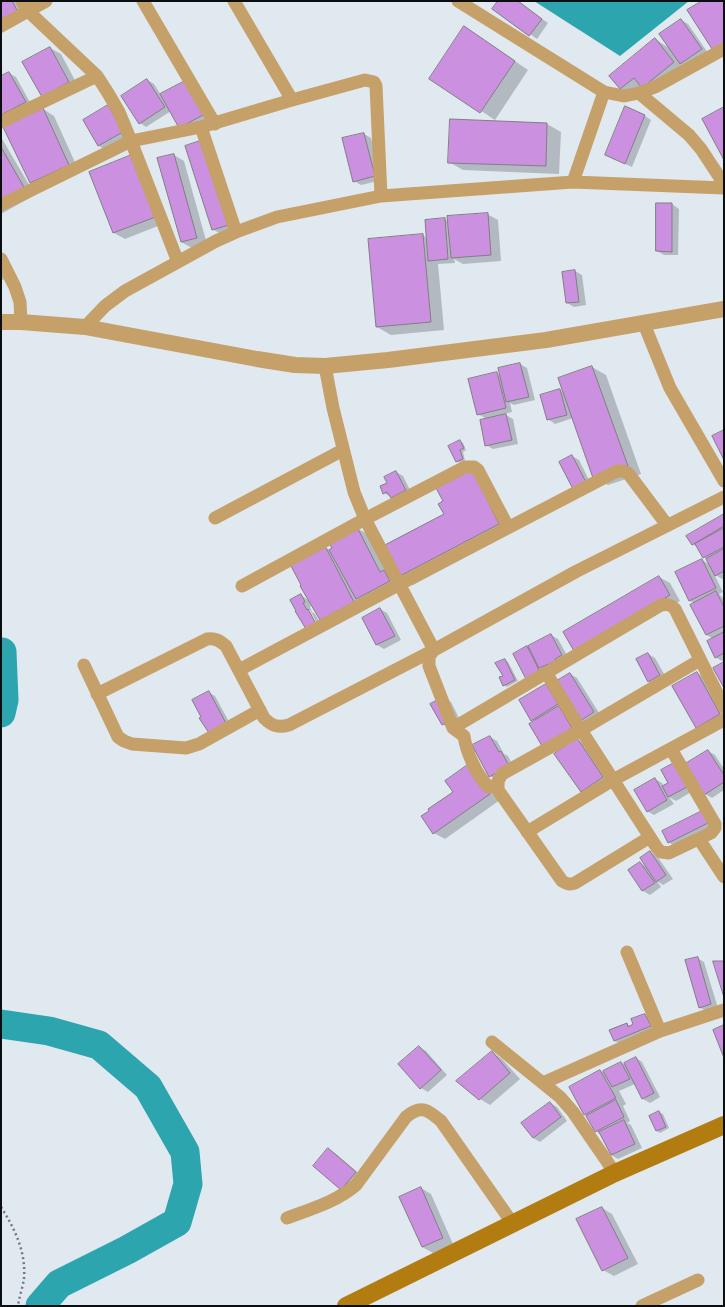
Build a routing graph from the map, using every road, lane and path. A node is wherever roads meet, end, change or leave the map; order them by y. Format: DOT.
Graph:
graph roads {
  1 [pos="46,1"];
  2 [pos="143,1"];
  3 [pos="234,1"];
  4 [pos="458,1"];
  5 [pos="25,6"];
  6 [pos="1,26"];
  7 [pos="724,49"];
  8 [pos="96,76"];
  9 [pos="604,92"];
  10 [pos="640,93"];
  11 [pos="292,100"];
  12 [pos="1,122"];
  13 [pos="214,124"];
  14 [pos="201,127"];
  15 [pos="131,141"];
  16 [pos="573,182"];
  17 [pos="724,184"];
  18 [pos="724,188"];
  19 [pos="381,196"];
  20 [pos="1,205"];
  21 [pos="236,232"];
  22 [pos="1,259"];
  23 [pos="178,262"];
  24 [pos="724,308"];
  25 [pos="1,322"];
  26 [pos="21,322"];
  27 [pos="644,324"];
  28 [pos="85,327"];
  29 [pos="325,366"];
  30 [pos="343,450"];
  31 [pos="724,481"];
  32 [pos="724,496"];
  33 [pos="215,518"];
  34 [pos="365,519"];
  35 [pos="667,525"];
  36 [pos="508,527"];
  37 [pos="400,584"];
  38 [pos="242,586"];
  39 [pos="434,650"];
  40 [pos="700,660"];
  41 [pos="84,665"];
  42 [pos="239,670"];
  43 [pos="547,674"];
  44 [pos="97,694"];
  45 [pos="724,707"];
  46 [pos="260,710"];
  47 [pos="724,720"];
  48 [pos="453,728"];
  49 [pos="581,730"];
  50 [pos="671,749"];
  51 [pos="613,780"];
  52 [pos="489,787"];
  53 [pos="527,832"];
  54 [pos="650,837"];
  55 [pos="699,839"];
  56 [pos="724,878"];
  57 [pos="627,952"];
  58 [pos="724,1010"];
  59 [pos="660,1031"];
  60 [pos="492,1042"];
  61 [pos="543,1083"];
  62 [pos="724,1125"];
  63 [pos="615,1173"];
  64 [pos="1,1207"];
  65 [pos="287,1218"];
  66 [pos="513,1224"];
  67 [pos="698,1280"];
  68 [pos="366,1301"];
  69 [pos="18,1306"];
  70 [pos="346,1306"];
  71 [pos="642,1306"];
  1 -- 5 [label="street"];
  2 -- 13 [label="street"];
  3 -- 11 [label="street"];
  4 -- 9 [label="street"];
  5 -- 6 [label="street"];
  5 -- 8 [label="street"];
  7 -- 10 [label="street"];
  8 -- 12 [label="street"];
  8 -- 15 [label="street"];
  9 -- 10 [label="street"];
  9 -- 16 [label="street"];
  10 -- 17 [label="street"];
  11 -- 13 [label="street"];
  11 -- 19 [label="street"];
  13 -- 14 [label="street"];
  14 -- 15 [label="street"];
  14 -- 21 [label="street"];
  15 -- 20 [label="street"];
  15 -- 23 [label="street"];
  16 -- 18 [label="street"];
  16 -- 19 [label="street"];
  19 -- 21 [label="street"];
  21 -- 23 [label="street"];
  22 -- 26 [label="street"];
  23 -- 28 [label="street"];
  24 -- 27 [label="street"];
  25 -- 26 [label="street"];
  26 -- 28 [label="street"];
  27 -- 29 [label="street"];
  27 -- 31 [label="street"];
  28 -- 29 [label="street"];
  29 -- 30 [label="street"];
  30 -- 33 [label="street"];
  30 -- 34 [label="street"];
  32 -- 35 [label="street"];
  34 -- 36 [label="street"];
  34 -- 37 [label="street"];
  34 -- 38 [label="street"];
  35 -- 36 [label="street"];
  35 -- 39 [label="street"];
  36 -- 37 [label="street"];
  37 -- 39 [label="street"];
  37 -- 42 [label="street"];
  39 -- 46 [label="street"];
  39 -- 48 [label="street"];
  40 -- 43 [label="street"];
  40 -- 45 [label="street"];
  40 -- 49 [label="street"];
  41 -- 44 [label="street"];
  42 -- 44 [label="street"];
  42 -- 46 [label="street"];
  43 -- 48 [label="street"];
  43 -- 49 [label="street"];
  44 -- 46 [label="street"];
  47 -- 50 [label="street"];
  48 -- 52 [label="street"];
  49 -- 51 [label="street"];
  49 -- 53 [label="street"];
  50 -- 51 [label="street"];
  50 -- 55 [label="street"];
  51 -- 53 [label="street"];
  51 -- 54 [label="street"];
  53 -- 54 [label="street"];
  54 -- 55 [label="street"];
  55 -- 56 [label="street"];
  57 -- 59 [label="street"];
  58 -- 59 [label="street"];
  59 -- 61 [label="street"];
  60 -- 61 [label="street"];
  61 -- 63 [label="street"];
  62 -- 63 [label="main road"];
  63 -- 66 [label="main road"];
  64 -- 69 [label="path"];
  65 -- 66 [label="street"];
  66 -- 68 [label="main road"];
  67 -- 71 [label="street"];
  68 -- 70 [label="main road"];
}
